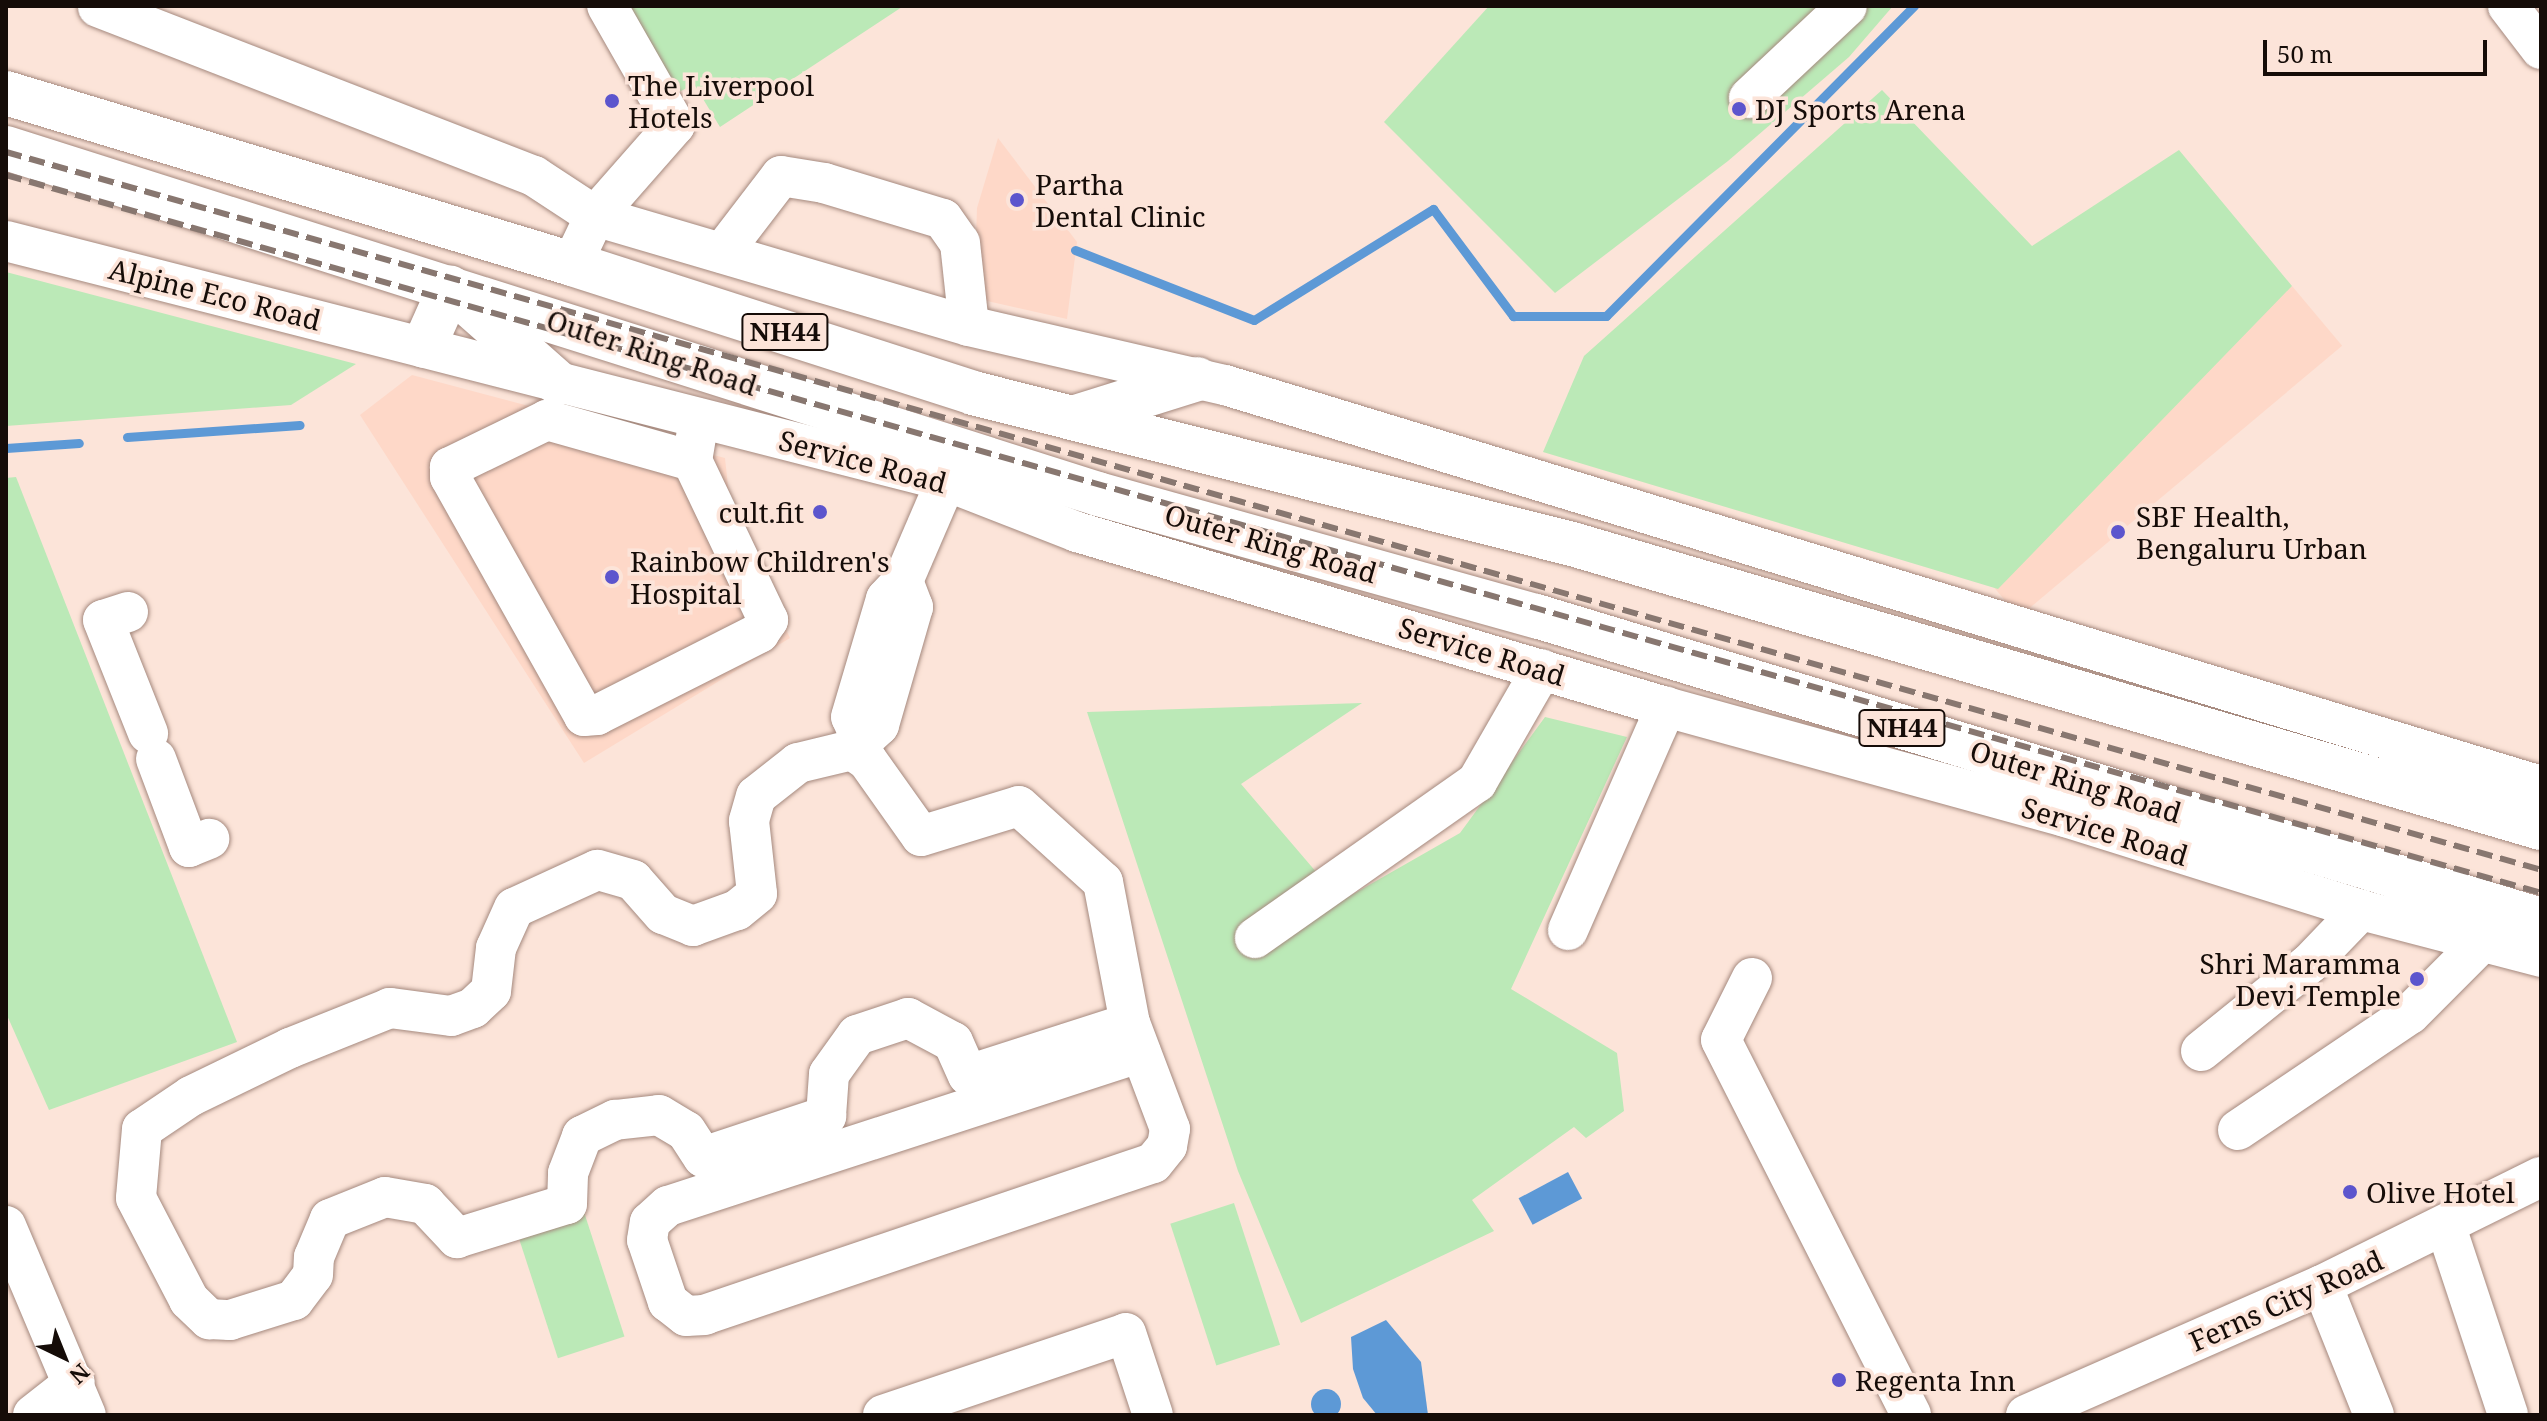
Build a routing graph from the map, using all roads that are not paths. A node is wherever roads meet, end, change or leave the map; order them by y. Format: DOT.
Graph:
graph roads {
  1 [pos="607,6"];
  2 [pos="1847,6"];
  3 [pos="2508,6"];
  4 [pos="98,7"];
  5 [pos="2541,49"];
  6 [pos="6,93"];
  7 [pos="1749,98"];
  8 [pos="6,148"];
  9 [pos="595,216"];
  10 [pos="6,241"];
  11 [pos="722,253"];
  12 [pos="572,264"];
  13 [pos="450,288"];
  14 [pos="969,326"];
  15 [pos="424,346"];
  16 [pos="1197,379"];
  17 [pos="552,401"];
  18 [pos="1076,417"];
  19 [pos="699,419"];
  20 [pos="692,461"];
  21 [pos="946,481"];
  22 [pos="128,612"];
  23 [pos="1542,669"];
  24 [pos="1666,707"];
  25 [pos="857,744"];
  26 [pos="2541,786"];
  27 [pos="2541,828"];
  28 [pos="209,839"];
  29 [pos="2361,910"];
  30 [pos="2541,920"];
  31 [pos="1568,930"];
  32 [pos="1255,938"];
  33 [pos="2483,941"];
  34 [pos="2541,957"];
  35 [pos="1752,978"];
  36 [pos="1135,1038"];
  37 [pos="2201,1051"];
  38 [pos="2238,1130"];
  39 [pos="770,1154"];
  40 [pos="2541,1177"];
  41 [pos="6,1226"];
  42 [pos="2446,1227"];
  43 [pos="2322,1285"];
  44 [pos="81,1399"];
  45 [pos="33,1415"];
  46 [pos="883,1415"];
  47 [pos="1153,1415"];
  48 [pos="1911,1415"];
  49 [pos="2026,1415"];
  50 [pos="2374,1415"];
  51 [pos="2508,1415"];
  1 -- 9 [label="street"];
  2 -- 7 [label="street"];
  3 -- 5 [label="street"];
  4 -- 9 [label="street"];
  6 -- 12 [label="highway, Outer Ring Road / NH44"];
  8 -- 13 [label="highway, Outer Ring Road / NH44"];
  9 -- 11 [label="street"];
  9 -- 12 [label="street"];
  10 -- 15 [label="street, Alpine Eco Road"];
  11 -- 14 [label="street"];
  11 -- 14 [label="street"];
  12 -- 18 [label="highway, Outer Ring Road / NH44"];
  13 -- 15 [label="highway"];
  13 -- 17 [label="highway"];
  13 -- 30 [label="highway, Outer Ring Road / NH44"];
  14 -- 16 [label="street"];
  15 -- 17 [label="street, Service Road"];
  16 -- 18 [label="highway"];
  16 -- 26 [label="street"];
  17 -- 19 [label="street, Service Road"];
  17 -- 20 [label="street"];
  17 -- 20 [label="street"];
  18 -- 27 [label="highway, Outer Ring Road / NH44"];
  19 -- 20 [label="street"];
  19 -- 21 [label="street, Service Road"];
  21 -- 23 [label="street, Service Road"];
  21 -- 25 [label="street"];
  22 -- 28 [label="street"];
  23 -- 24 [label="street, Service Road"];
  23 -- 32 [label="street"];
  24 -- 29 [label="street, Service Road"];
  24 -- 31 [label="street"];
  25 -- 36 [label="street"];
  25 -- 39 [label="street"];
  29 -- 33 [label="street, Service Road"];
  29 -- 37 [label="street"];
  33 -- 34 [label="street, Service Road"];
  33 -- 38 [label="street"];
  35 -- 48 [label="street"];
  36 -- 39 [label="street"];
  36 -- 39 [label="street"];
  36 -- 39 [label="street"];
  40 -- 42 [label="street, Ferns City Road"];
  41 -- 44 [label="street"];
  42 -- 43 [label="street, Ferns City Road"];
  42 -- 51 [label="street"];
  43 -- 49 [label="street, Ferns City Road"];
  43 -- 50 [label="street"];
  44 -- 45 [label="street"];
  46 -- 47 [label="street"];
}
